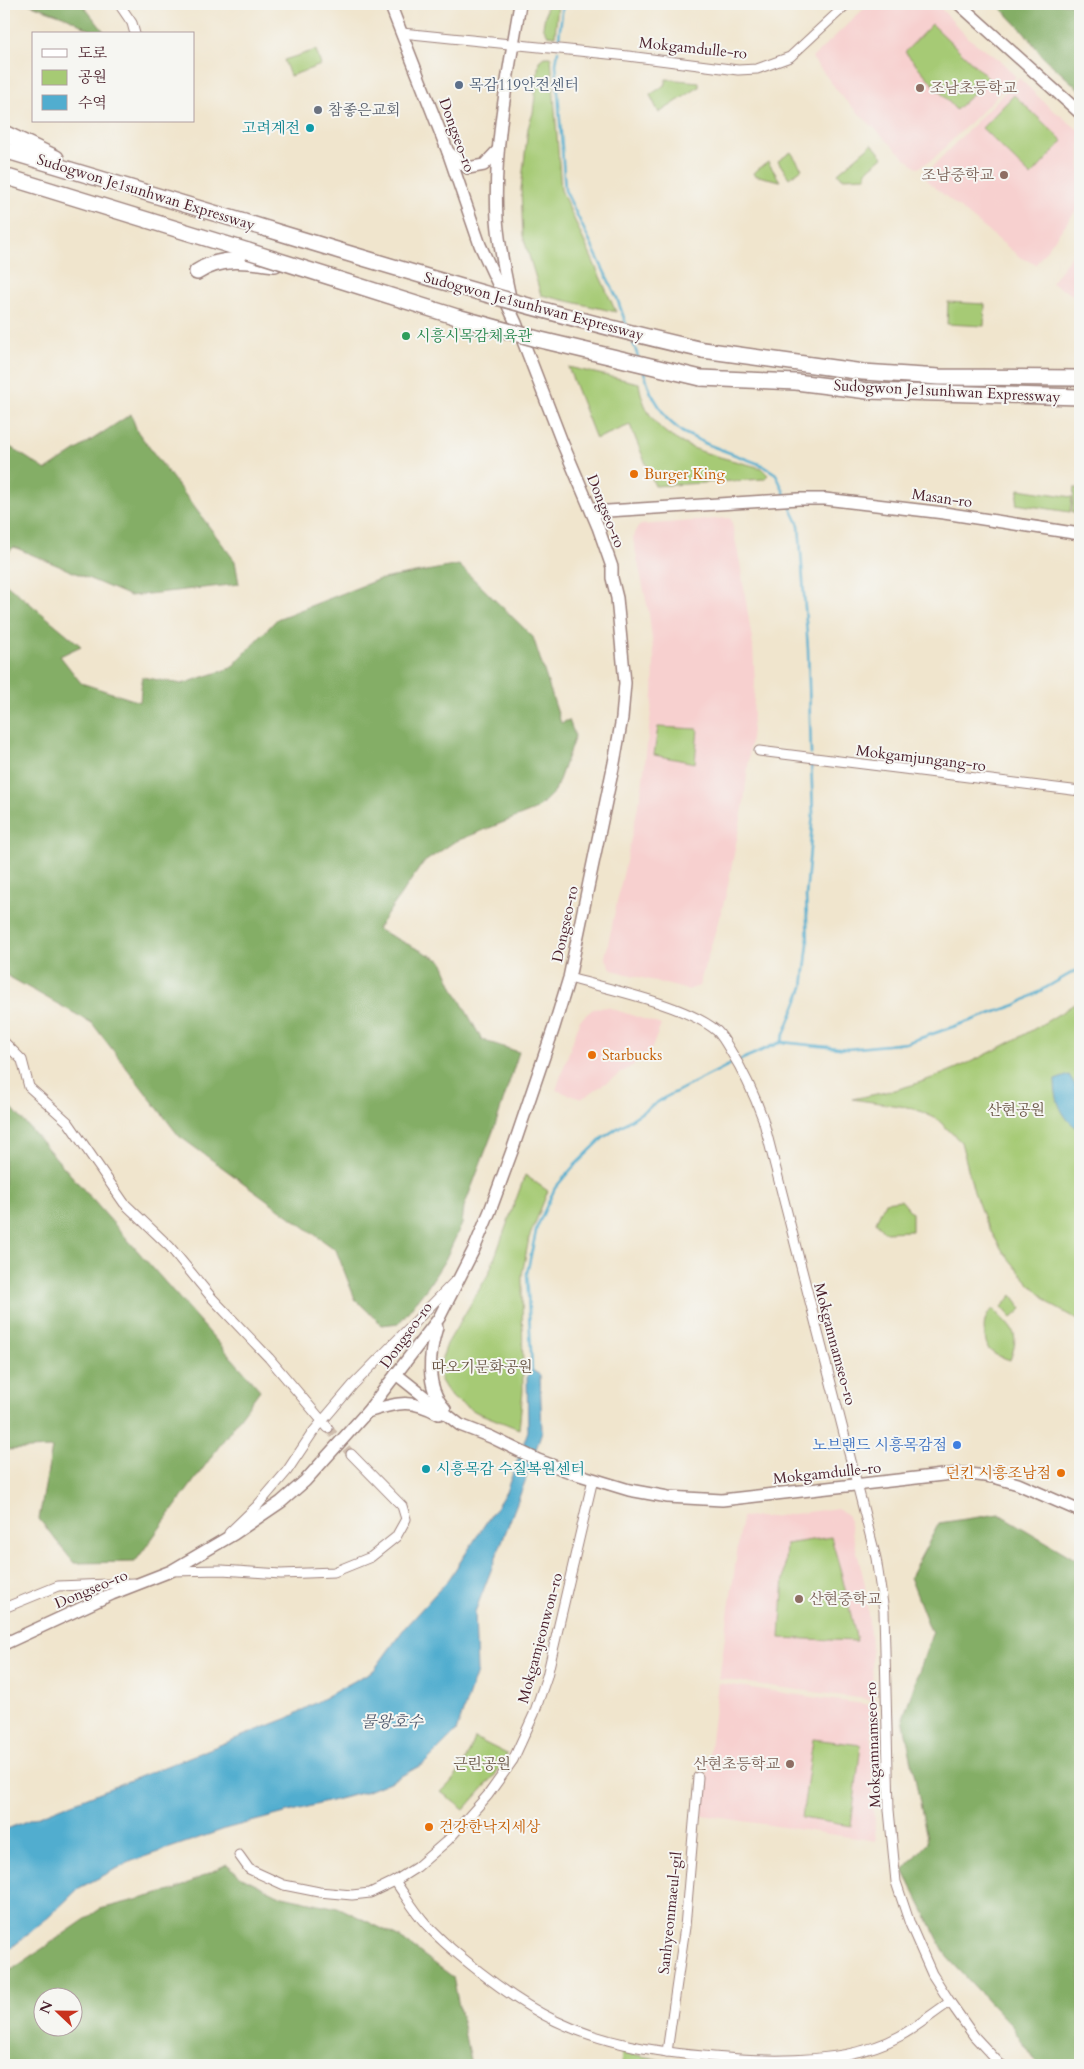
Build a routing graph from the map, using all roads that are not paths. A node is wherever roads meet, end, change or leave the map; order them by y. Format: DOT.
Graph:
graph roads {
  1 [pos="119,4"];
  2 [pos="390,4"];
  3 [pos="520,4"];
  4 [pos="848,4"];
  5 [pos="959,4"];
  6 [pos="134,32"];
  7 [pos="402,33"];
  8 [pos="513,44"];
  9 [pos="1080,113"];
  10 [pos="4,133"];
  11 [pos="4,150"];
  12 [pos="498,150"];
  13 [pos="448,152"];
  14 [pos="4,176"];
  15 [pos="96,177"];
  16 [pos="311,271"];
  17 [pos="196,272"];
  18 [pos="516,323"];
  19 [pos="1080,378"];
  20 [pos="1080,397"];
  21 [pos="592,512"];
  22 [pos="1080,534"];
  23 [pos="759,752"];
  24 [pos="1080,791"];
  25 [pos="569,978"];
  26 [pos="4,1042"];
  27 [pos="461,1275"];
  28 [pos="439,1318"];
  29 [pos="396,1374"];
  30 [pos="367,1412"];
  31 [pos="325,1425"];
  32 [pos="460,1425"];
  33 [pos="352,1454"];
  34 [pos="593,1479"];
  35 [pos="857,1486"];
  36 [pos="1080,1511"];
  37 [pos="220,1542"];
  38 [pos="171,1571"];
  39 [pos="145,1582"];
  40 [pos="4,1608"];
  41 [pos="4,1644"];
  42 [pos="698,1777"];
  43 [pos="239,1855"];
  44 [pos="395,1881"];
  45 [pos="950,2002"];
  46 [pos="667,2052"];
  47 [pos="1001,2065"];
  1 -- 6 [label="street"];
  2 -- 7 [label="street, Dongseo-ro"];
  3 -- 8 [label="street"];
  4 -- 8 [label="street, Mokgamdulle-ro"];
  5 -- 9 [label="street"];
  7 -- 8 [label="street, Mokgamdulle-ro"];
  7 -- 13 [label="street, Dongseo-ro"];
  8 -- 12 [label="street"];
  10 -- 15 [label="highway"];
  11 -- 15 [label="highway, Sudogwon Je1sunhwan Expressway"];
  12 -- 13 [label="street"];
  12 -- 18 [label="street"];
  13 -- 18 [label="street, Dongseo-ro"];
  14 -- 16 [label="highway, Sudogwon Je1sunhwan Expressway, bridge"];
  15 -- 19 [label="highway, Sudogwon Je1sunhwan Expressway, bridge"];
  16 -- 17 [label="highway"];
  16 -- 20 [label="highway, Sudogwon Je1sunhwan Expressway, bridge"];
  18 -- 21 [label="street, Dongseo-ro"];
  21 -- 22 [label="street, Masan-ro"];
  21 -- 25 [label="street, Dongseo-ro"];
  23 -- 24 [label="street, Mokgamjungang-ro"];
  25 -- 27 [label="street, Dongseo-ro"];
  25 -- 35 [label="street, Mokgamnamseo-ro"];
  26 -- 31 [label="street"];
  27 -- 28 [label="street, Dongseo-ro"];
  27 -- 31 [label="street"];
  28 -- 29 [label="street, Dongseo-ro"];
  28 -- 32 [label="street"];
  29 -- 30 [label="street, Dongseo-ro"];
  29 -- 32 [label="street"];
  30 -- 32 [label="street"];
  30 -- 37 [label="street, Dongseo-ro"];
  31 -- 37 [label="street"];
  32 -- 34 [label="street, Mokgamdulle-ro"];
  33 -- 38 [label="street"];
  34 -- 35 [label="street, Mokgamdulle-ro"];
  34 -- 44 [label="street, Mokgamjeonwon-ro"];
  35 -- 36 [label="street, Mokgamdulle-ro"];
  35 -- 45 [label="street, Mokgamnamseo-ro"];
  37 -- 38 [label="street, Dongseo-ro"];
  38 -- 39 [label="street, Dongseo-ro"];
  39 -- 40 [label="street"];
  39 -- 41 [label="street, Dongseo-ro"];
  42 -- 46 [label="street, Sanhyeonmaeul-gil"];
  43 -- 44 [label="street, Mokgamjeonwon-ro"];
  44 -- 46 [label="street"];
  45 -- 46 [label="street"];
  45 -- 47 [label="street, Mokgamnamseo-ro"];
}
